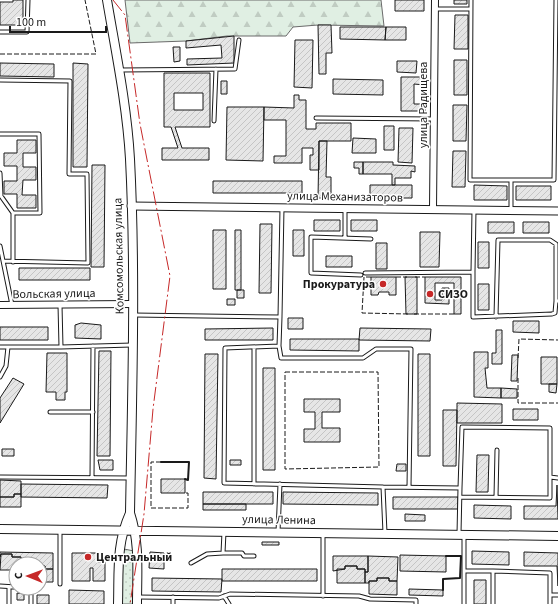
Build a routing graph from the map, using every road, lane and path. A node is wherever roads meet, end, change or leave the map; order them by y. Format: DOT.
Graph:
graph roads {
  1 [pos="28,0"];
  2 [pos="107,0"];
  3 [pos="435,0"];
  4 [pos="471,0"];
  5 [pos="556,0"];
  6 [pos="435,9"];
  7 [pos="471,9"];
  8 [pos="557,12"];
  9 [pos="0,32"];
  10 [pos="239,40"];
  11 [pos="216,69"];
  12 [pos="119,70"];
  13 [pos="0,80"];
  14 [pos="316,118"];
  15 [pos="434,119"];
  16 [pos="214,121"];
  17 [pos="0,134"];
  18 [pos="556,148"];
  19 [pos="0,173"];
  20 [pos="511,180"];
  21 [pos="131,206"];
  22 [pos="282,208"];
  23 [pos="345,208"];
  24 [pos="433,210"];
  25 [pos="474,210"];
  26 [pos="511,210"];
  27 [pos="558,211"];
  28 [pos="13,213"];
  29 [pos="345,238"];
  30 [pos="371,239"];
  31 [pos="0,246"];
  32 [pos="3,261"];
  33 [pos="13,262"];
  34 [pos="473,272"];
  35 [pos="365,273"];
  36 [pos="361,275"];
  37 [pos="557,301"];
  38 [pos="132,304"];
  39 [pos="0,305"];
  40 [pos="12,305"];
  41 [pos="60,305"];
  42 [pos="132,315"];
  43 [pos="280,316"];
  44 [pos="496,317"];
  45 [pos="132,345"];
  46 [pos="93,346"];
  47 [pos="279,346"];
  48 [pos="0,347"];
  49 [pos="8,347"];
  50 [pos="61,347"];
  51 [pos="254,347"];
  52 [pos="0,377"];
  53 [pos="50,412"];
  54 [pos="93,412"];
  55 [pos="497,450"];
  56 [pos="0,477"];
  57 [pos="92,478"];
  58 [pos="130,478"];
  59 [pos="550,478"];
  60 [pos="558,478"];
  61 [pos="254,484"];
  62 [pos="280,484"];
  63 [pos="383,487"];
  64 [pos="409,487"];
  65 [pos="460,488"];
  66 [pos="460,497"];
  67 [pos="496,498"];
  68 [pos="130,513"];
  69 [pos="0,528"];
  70 [pos="60,529"];
  71 [pos="122,530"];
  72 [pos="136,531"];
  73 [pos="224,532"];
  74 [pos="278,532"];
  75 [pos="323,533"];
  76 [pos="385,534"];
  77 [pos="462,534"];
  78 [pos="558,536"];
  79 [pos="224,553"];
  80 [pos="254,556"];
  81 [pos="191,563"];
  82 [pos="464,571"];
  83 [pos="493,571"];
  84 [pos="60,584"];
  85 [pos="550,595"];
  86 [pos="558,595"];
  87 [pos="224,596"];
  88 [pos="323,596"];
  89 [pos="173,598"];
  90 [pos="137,600"];
  91 [pos="118,604"];
  92 [pos="173,604"];
  93 [pos="229,604"];
  94 [pos="416,604"];
  95 [pos="464,604"];
  96 [pos="493,604"];
  97 [pos="550,604"];
  1 -- 9 [label="lane"];
  2 -- 12 [label="main road, Комсомольская улица"];
  3 -- 6 [label="street, улица Радищева"];
  4 -- 7 [label="lane"];
  5 -- 8 [label="lane"];
  6 -- 7 [label="lane"];
  6 -- 15 [label="street, улица Радищева"];
  7 -- 20 [label="lane"];
  8 -- 18 [label="lane"];
  10 -- 11 [label="lane"];
  11 -- 12 [label="lane"];
  11 -- 16 [label="lane"];
  12 -- 21 [label="main road, Комсомольская улица"];
  13 -- 33 [label="lane"];
  14 -- 15 [label="lane"];
  15 -- 24 [label="street, улица Радищева"];
  17 -- 28 [label="lane"];
  18 -- 20 [label="lane"];
  19 -- 28 [label="lane"];
  20 -- 26 [label="lane"];
  21 -- 22 [label="street, улица Механизаторов"];
  21 -- 38 [label="main road, Комсомольская улица"];
  22 -- 23 [label="street, улица Механизаторов"];
  22 -- 43 [label="lane"];
  23 -- 24 [label="street, улица Механизаторов"];
  23 -- 29 [label="lane"];
  24 -- 25 [label="street, улица Механизаторов"];
  25 -- 26 [label="street, улица Механизаторов"];
  25 -- 34 [label="lane"];
  26 -- 27 [label="street, улица Механизаторов"];
  28 -- 33 [label="lane"];
  29 -- 30 [label="lane"];
  29 -- 36 [label="lane"];
  31 -- 32 [label="lane"];
  32 -- 33 [label="lane"];
  32 -- 40 [label="lane"];
  34 -- 35 [label="lane"];
  34 -- 44 [label="lane"];
  37 -- 44 [label="lane"];
  37 -- 44 [label="lane"];
  38 -- 41 [label="street, Вольская улица"];
  38 -- 42 [label="main road, Комсомольская улица"];
  39 -- 40 [label="street, Вольская улица"];
  40 -- 41 [label="street, Вольская улица"];
  41 -- 50 [label="lane"];
  42 -- 43 [label="lane"];
  42 -- 45 [label="main road, Комсомольская улица"];
  43 -- 47 [label="lane"];
  45 -- 46 [label="lane"];
  45 -- 58 [label="main road, Комсомольская улица"];
  46 -- 50 [label="lane"];
  46 -- 54 [label="lane"];
  47 -- 51 [label="lane"];
  47 -- 64 [label="lane"];
  48 -- 49 [label="lane"];
  49 -- 50 [label="lane"];
  49 -- 52 [label="lane"];
  51 -- 61 [label="lane"];
  51 -- 61 [label="lane"];
  53 -- 54 [label="lane"];
  54 -- 57 [label="lane"];
  55 -- 67 [label="lane"];
  56 -- 57 [label="lane"];
  57 -- 58 [label="lane"];
  58 -- 68 [label="main road, Комсомольская улица"];
  59 -- 60 [label="lane"];
  59 -- 65 [label="lane"];
  59 -- 67 [label="lane"];
  61 -- 62 [label="lane"];
  62 -- 63 [label="lane"];
  62 -- 74 [label="lane"];
  63 -- 64 [label="lane"];
  63 -- 76 [label="lane"];
  64 -- 65 [label="lane"];
  65 -- 66 [label="lane"];
  66 -- 67 [label="lane"];
  66 -- 77 [label="lane"];
  68 -- 71 [label="main road, Комсомольская улица"];
  68 -- 72 [label="main road, Комсомольская улица"];
  69 -- 70 [label="main road, улица Ленина"];
  70 -- 71 [label="main road, улица Ленина"];
  70 -- 84 [label="lane"];
  71 -- 72 [label="main road, улица Ленина"];
  71 -- 91 [label="main road, Комсомольская улица"];
  72 -- 73 [label="main road, улица Ленина"];
  72 -- 90 [label="main road, Комсомольская улица"];
  73 -- 74 [label="main road, улица Ленина"];
  73 -- 79 [label="lane"];
  74 -- 75 [label="main road, улица Ленина"];
  75 -- 76 [label="main road, улица Ленина"];
  75 -- 88 [label="lane"];
  76 -- 77 [label="main road, улица Ленина"];
  77 -- 78 [label="main road, улица Ленина"];
  77 -- 82 [label="lane"];
  79 -- 80 [label="lane"];
  79 -- 81 [label="lane"];
  82 -- 83 [label="lane"];
  82 -- 95 [label="lane"];
  83 -- 85 [label="lane"];
  83 -- 96 [label="lane"];
  85 -- 86 [label="lane"];
  85 -- 97 [label="lane"];
  87 -- 88 [label="lane"];
  87 -- 89 [label="lane"];
  87 -- 93 [label="lane"];
  88 -- 94 [label="lane"];
  89 -- 90 [label="lane"];
  89 -- 92 [label="lane"];
}
